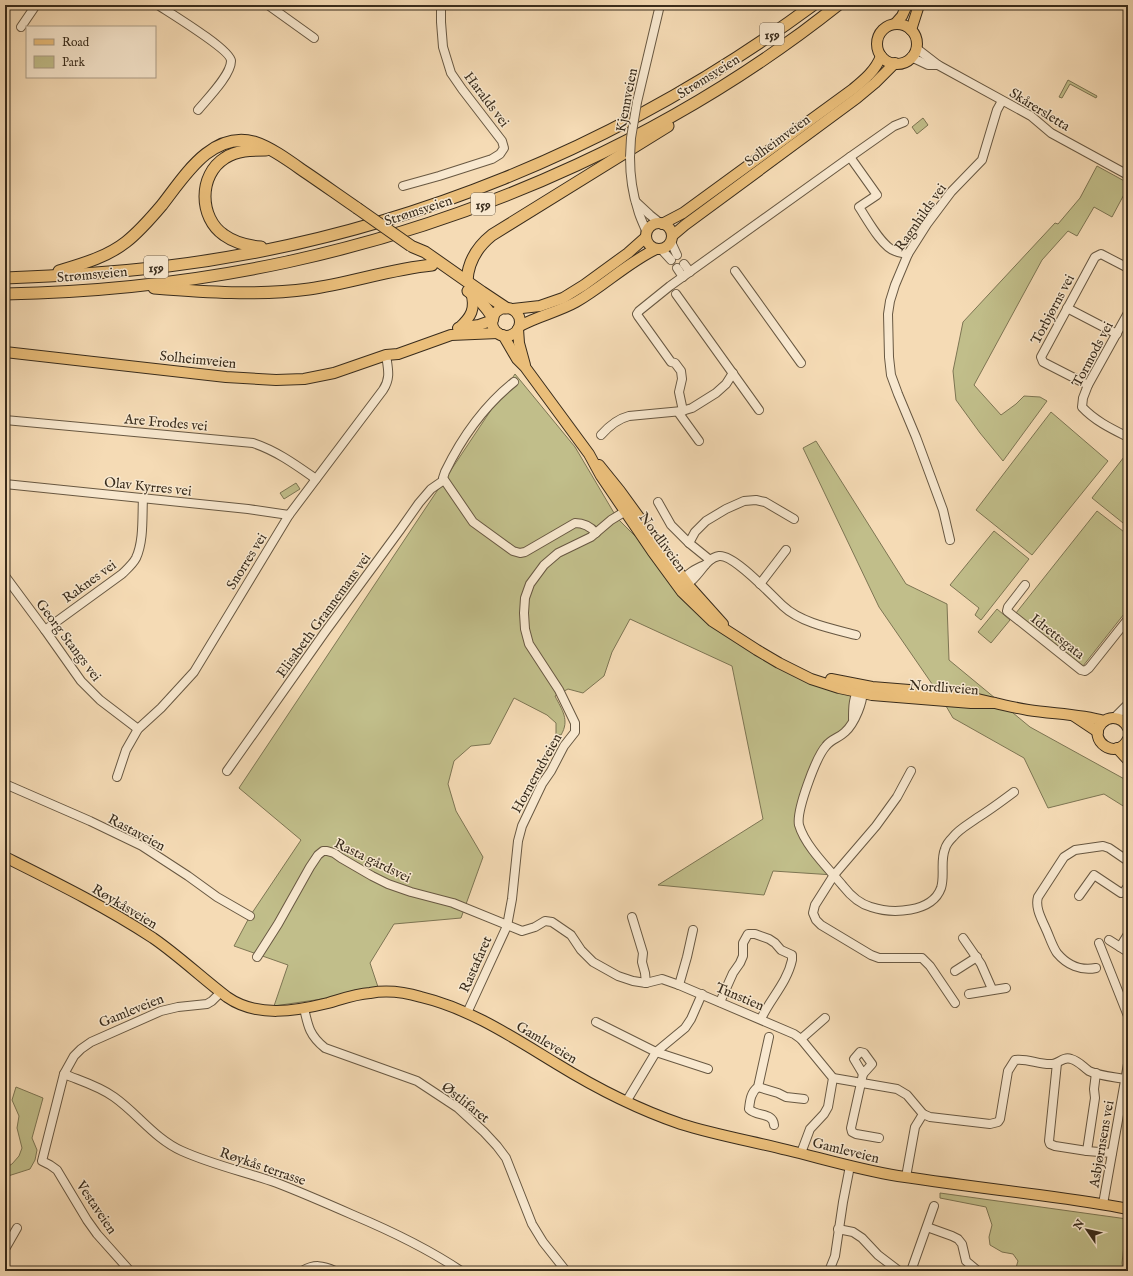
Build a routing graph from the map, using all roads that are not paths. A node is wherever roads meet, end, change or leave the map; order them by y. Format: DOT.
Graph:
graph roads {
  1 [pos="36,5"];
  2 [pos="158,5"];
  3 [pos="268,5"];
  4 [pos="441,5"];
  5 [pos="660,5"];
  6 [pos="813,5"];
  7 [pos="838,5"];
  8 [pos="907,5"];
  9 [pos="919,5"];
  10 [pos="895,24"];
  11 [pos="21,27"];
  12 [pos="911,30"];
  13 [pos="314,38"];
  14 [pos="916,48"];
  15 [pos="774,52"];
  16 [pos="881,56"];
  17 [pos="911,57"];
  18 [pos="895,63"];
  19 [pos="938,65"];
  20 [pos="1002,101"];
  21 [pos="198,110"];
  22 [pos="904,122"];
  23 [pos="271,150"];
  24 [pos="850,156"];
  25 [pos="1128,175"];
  26 [pos="403,186"];
  27 [pos="636,201"];
  28 [pos="661,224"];
  29 [pos="646,235"];
  30 [pos="672,239"];
  31 [pos="412,247"];
  32 [pos="270,249"];
  33 [pos="659,249"];
  34 [pos="908,254"];
  35 [pos="432,265"];
  36 [pos="680,266"];
  37 [pos="1128,268"];
  38 [pos="735,271"];
  39 [pos="687,274"];
  40 [pos="42,276"];
  41 [pos="5,278"];
  42 [pos="467,281"];
  43 [pos="129,286"];
  44 [pos="471,292"];
  45 [pos="5,294"];
  46 [pos="676,294"];
  47 [pos="1067,308"];
  48 [pos="509,309"];
  49 [pos="1128,313"];
  50 [pos="493,319"];
  51 [pos="519,327"];
  52 [pos="459,328"];
  53 [pos="501,334"];
  54 [pos="1117,334"];
  55 [pos="5,352"];
  56 [pos="386,356"];
  57 [pos="801,363"];
  58 [pos="526,367"];
  59 [pos="732,373"];
  60 [pos="514,382"];
  61 [pos="1088,385"];
  62 [pos="759,410"];
  63 [pos="681,411"];
  64 [pos="5,420"];
  65 [pos="601,435"];
  66 [pos="1128,437"];
  67 [pos="699,441"];
  68 [pos="316,479"];
  69 [pos="444,480"];
  70 [pos="5,484"];
  71 [pos="144,498"];
  72 [pos="658,502"];
  73 [pos="628,509"];
  74 [pos="289,515"];
  75 [pos="794,520"];
  76 [pos="596,533"];
  77 [pos="950,540"];
  78 [pos="689,543"];
  79 [pos="786,550"];
  80 [pos="708,562"];
  81 [pos="5,576"];
  82 [pos="683,583"];
  83 [pos="760,584"];
  84 [pos="1025,585"];
  85 [pos="1128,619"];
  86 [pos="45,630"];
  87 [pos="856,636"];
  88 [pos="860,691"];
  89 [pos="1128,704"];
  90 [pos="1074,716"];
  91 [pos="1114,718"];
  92 [pos="1104,721"];
  93 [pos="1128,727"];
  94 [pos="138,729"];
  95 [pos="1098,732"];
  96 [pos="1128,741"];
  97 [pos="1117,748"];
  98 [pos="1128,760"];
  99 [pos="227,771"];
  100 [pos="911,771"];
  101 [pos="117,777"];
  102 [pos="5,784"];
  103 [pos="1014,792"];
  104 [pos="5,857"];
  105 [pos="1128,861"];
  106 [pos="834,875"];
  107 [pos="1128,886"];
  108 [pos="1079,896"];
  109 [pos="250,916"];
  110 [pos="632,917"];
  111 [pos="507,926"];
  112 [pos="693,930"];
  113 [pos="1128,934"];
  114 [pos="963,938"];
  115 [pos="1109,940"];
  116 [pos="1099,944"];
  117 [pos="1120,947"];
  118 [pos="1128,952"];
  119 [pos="257,957"];
  120 [pos="977,957"];
  121 [pos="1096,968"];
  122 [pos="955,971"];
  123 [pos="646,983"];
  124 [pos="679,984"];
  125 [pos="1006,988"];
  126 [pos="992,989"];
  127 [pos="221,992"];
  128 [pos="702,994"];
  129 [pos="969,994"];
  130 [pos="720,1002"];
  131 [pos="955,1003"];
  132 [pos="304,1008"];
  133 [pos="467,1013"];
  134 [pos="1128,1016"];
  135 [pos="825,1018"];
  136 [pos="764,1020"];
  137 [pos="596,1022"];
  138 [pos="769,1037"];
  139 [pos="801,1039"];
  140 [pos="656,1052"];
  141 [pos="1057,1063"];
  142 [pos="1128,1064"];
  143 [pos="708,1068"];
  144 [pos="64,1074"];
  145 [pos="863,1074"];
  146 [pos="1096,1074"];
  147 [pos="833,1078"];
  148 [pos="1126,1079"];
  149 [pos="861,1084"];
  150 [pos="758,1087"];
  151 [pos="804,1099"];
  152 [pos="626,1102"];
  153 [pos="923,1114"];
  154 [pos="774,1125"];
  155 [pos="879,1138"];
  156 [pos="1087,1151"];
  157 [pos="801,1153"];
  158 [pos="1112,1153"];
  159 [pos="42,1161"];
  160 [pos="850,1166"];
  161 [pos="906,1177"];
  162 [pos="1104,1204"];
  163 [pos="934,1206"];
  164 [pos="1128,1209"];
  165 [pos="927,1227"];
  166 [pos="17,1228"];
  167 [pos="838,1229"];
  168 [pos="5,1248"];
  169 [pos="130,1271"];
  170 [pos="302,1271"];
  171 [pos="335,1271"];
  172 [pos="461,1271"];
  173 [pos="566,1271"];
  174 [pos="829,1271"];
  175 [pos="899,1271"];
  176 [pos="911,1271"];
  177 [pos="978,1271"];
  1 -- 11 [label="street"];
  2 -- 21 [label="street"];
  3 -- 13 [label="street"];
  4 -- 26 [label="street, Haralds vei"];
  5 -- 27 [label="street, Kjennveien, bridge"];
  6 -- 32 [label="highway, Strømsveien / 159"];
  7 -- 15 [label="highway, Strømsveien / 159"];
  8 -- 10 [label="main road"];
  9 -- 12 [label="main road"];
  10 -- 12 [label="main road"];
  10 -- 16 [label="main road"];
  12 -- 14 [label="main road"];
  14 -- 17 [label="main road"];
  14 -- 19 [label="street, Skårersletta"];
  15 -- 42 [label="highway"];
  15 -- 43 [label="highway, Strømsveien / 159"];
  16 -- 18 [label="main road"];
  16 -- 28 [label="main road, Solheimveien"];
  17 -- 18 [label="main road"];
  17 -- 19 [label="street, Skårersletta"];
  18 -- 30 [label="main road, Solheimveien"];
  19 -- 20 [label="street, Skårersletta"];
  20 -- 25 [label="street, Skårersletta"];
  20 -- 34 [label="street, Ragnhilds vei"];
  22 -- 24 [label="street"];
  23 -- 31 [label="highway, bridge"];
  23 -- 32 [label="highway"];
  23 -- 40 [label="highway"];
  24 -- 34 [label="street"];
  24 -- 39 [label="street"];
  27 -- 28 [label="street"];
  27 -- 29 [label="street, Kjennveien"];
  28 -- 29 [label="main road"];
  28 -- 30 [label="main road"];
  29 -- 33 [label="main road"];
  29 -- 48 [label="main road"];
  30 -- 33 [label="main road"];
  30 -- 33 [label="street"];
  31 -- 35 [label="highway"];
  31 -- 42 [label="highway"];
  32 -- 40 [label="highway, Strømsveien / 159"];
  33 -- 51 [label="main road"];
  34 -- 77 [label="street, Ragnhilds vei"];
  35 -- 43 [label="highway"];
  35 -- 44 [label="highway"];
  36 -- 39 [label="street"];
  37 -- 47 [label="street, Torbjørns vei"];
  38 -- 57 [label="street"];
  39 -- 63 [label="street"];
  40 -- 41 [label="highway, Strømsveien / 159"];
  42 -- 48 [label="highway"];
  43 -- 45 [label="highway, Strømsveien / 159"];
  44 -- 50 [label="highway"];
  44 -- 52 [label="main road"];
  46 -- 59 [label="street"];
  47 -- 54 [label="street"];
  47 -- 61 [label="street, Torbjørns vei"];
  48 -- 50 [label="main road"];
  48 -- 51 [label="main road, Nordliveien"];
  49 -- 54 [label="street, Tormods vei"];
  50 -- 52 [label="main road, Solheimveien"];
  50 -- 53 [label="main road, Nordliveien"];
  51 -- 53 [label="main road"];
  51 -- 58 [label="main road, Nordliveien"];
  52 -- 56 [label="main road, Solheimveien"];
  53 -- 56 [label="main road, Solheimveien"];
  53 -- 58 [label="main road, Nordliveien"];
  54 -- 61 [label="street, Tormods vei"];
  55 -- 56 [label="main road, Solheimveien"];
  56 -- 68 [label="street, Snorres vei"];
  58 -- 73 [label="main road, Nordliveien"];
  59 -- 62 [label="street"];
  59 -- 63 [label="street"];
  60 -- 69 [label="street"];
  61 -- 66 [label="street, Tormods vei"];
  63 -- 65 [label="street"];
  63 -- 67 [label="street"];
  64 -- 68 [label="street, Are Frodes vei"];
  68 -- 74 [label="street, Snorres vei"];
  69 -- 76 [label="street"];
  69 -- 99 [label="street, Elisabeth Grannemans vei"];
  70 -- 71 [label="street, Olav Kyrres vei"];
  71 -- 74 [label="street, Olav Kyrres vei"];
  71 -- 86 [label="street, Raknes vei"];
  72 -- 78 [label="street"];
  73 -- 76 [label="street, Hornerudveien"];
  73 -- 82 [label="main road, Nordliveien"];
  74 -- 94 [label="street, Snorres vei"];
  75 -- 78 [label="street"];
  76 -- 111 [label="street, Hornerudveien"];
  78 -- 80 [label="street"];
  79 -- 83 [label="street"];
  80 -- 82 [label="street"];
  80 -- 83 [label="street"];
  81 -- 86 [label="street, Georg Stangs vei"];
  82 -- 88 [label="main road, Nordliveien"];
  83 -- 87 [label="street"];
  84 -- 85 [label="street, Idrettsgata"];
  86 -- 94 [label="street, Georg Stangs vei"];
  88 -- 90 [label="main road, Nordliveien"];
  88 -- 106 [label="street"];
  89 -- 91 [label="street"];
  90 -- 92 [label="main road, Nordliveien"];
  90 -- 95 [label="main road, Nordliveien"];
  91 -- 92 [label="main road"];
  91 -- 93 [label="main road"];
  92 -- 95 [label="main road"];
  94 -- 101 [label="street, Snorres vei"];
  95 -- 97 [label="main road"];
  96 -- 97 [label="main road"];
  97 -- 98 [label="main road"];
  100 -- 106 [label="street"];
  102 -- 109 [label="street, Rastaveien"];
  103 -- 106 [label="street"];
  104 -- 127 [label="main road, Røykåsveien"];
  105 -- 121 [label="street"];
  106 -- 131 [label="street"];
  107 -- 108 [label="street"];
  110 -- 123 [label="street"];
  111 -- 119 [label="street, Rasta gårdsvei"];
  111 -- 123 [label="street"];
  111 -- 133 [label="street, Rastafaret"];
  112 -- 124 [label="street"];
  113 -- 117 [label="street"];
  114 -- 120 [label="street"];
  115 -- 117 [label="street"];
  116 -- 134 [label="street"];
  117 -- 118 [label="street"];
  120 -- 122 [label="street"];
  120 -- 126 [label="street"];
  123 -- 124 [label="street, Tunstien"];
  124 -- 128 [label="street, Tunstien"];
  125 -- 126 [label="street"];
  126 -- 129 [label="street"];
  127 -- 132 [label="main road, Gamleveien"];
  127 -- 144 [label="street, Gamleveien"];
  128 -- 130 [label="street, Tunstien"];
  128 -- 140 [label="street"];
  130 -- 136 [label="street, Tunstien"];
  130 -- 136 [label="street"];
  132 -- 133 [label="main road, Gamleveien"];
  132 -- 173 [label="street, Østlifaret"];
  133 -- 152 [label="main road, Gamleveien"];
  135 -- 139 [label="street"];
  136 -- 139 [label="street, Tunstien"];
  137 -- 140 [label="street"];
  138 -- 150 [label="street"];
  139 -- 147 [label="street"];
  140 -- 143 [label="street"];
  140 -- 152 [label="street"];
  141 -- 146 [label="street"];
  141 -- 153 [label="street"];
  141 -- 156 [label="street"];
  142 -- 148 [label="street, Asbjørnsens vei"];
  144 -- 159 [label="street, Gamleveien"];
  144 -- 172 [label="street, Røykås terrasse"];
  145 -- 149 [label="street"];
  146 -- 148 [label="street"];
  146 -- 156 [label="street"];
  147 -- 149 [label="street"];
  147 -- 157 [label="street"];
  148 -- 158 [label="street, Asbjørnsens vei"];
  149 -- 153 [label="street"];
  149 -- 155 [label="street"];
  150 -- 151 [label="street"];
  150 -- 154 [label="street"];
  152 -- 157 [label="main road, Gamleveien"];
  153 -- 161 [label="street"];
  156 -- 158 [label="street"];
  157 -- 160 [label="main road, Gamleveien"];
  158 -- 162 [label="street, Asbjørnsens vei"];
  159 -- 169 [label="street, Vestaveien"];
  160 -- 161 [label="main road, Gamleveien"];
  160 -- 167 [label="street"];
  161 -- 162 [label="main road, Gamleveien"];
  162 -- 164 [label="main road, Gamleveien"];
  163 -- 165 [label="street"];
  165 -- 176 [label="street"];
  165 -- 177 [label="street"];
  166 -- 168 [label="street"];
  167 -- 174 [label="street"];
  167 -- 175 [label="street"];
  170 -- 171 [label="street"];
}
